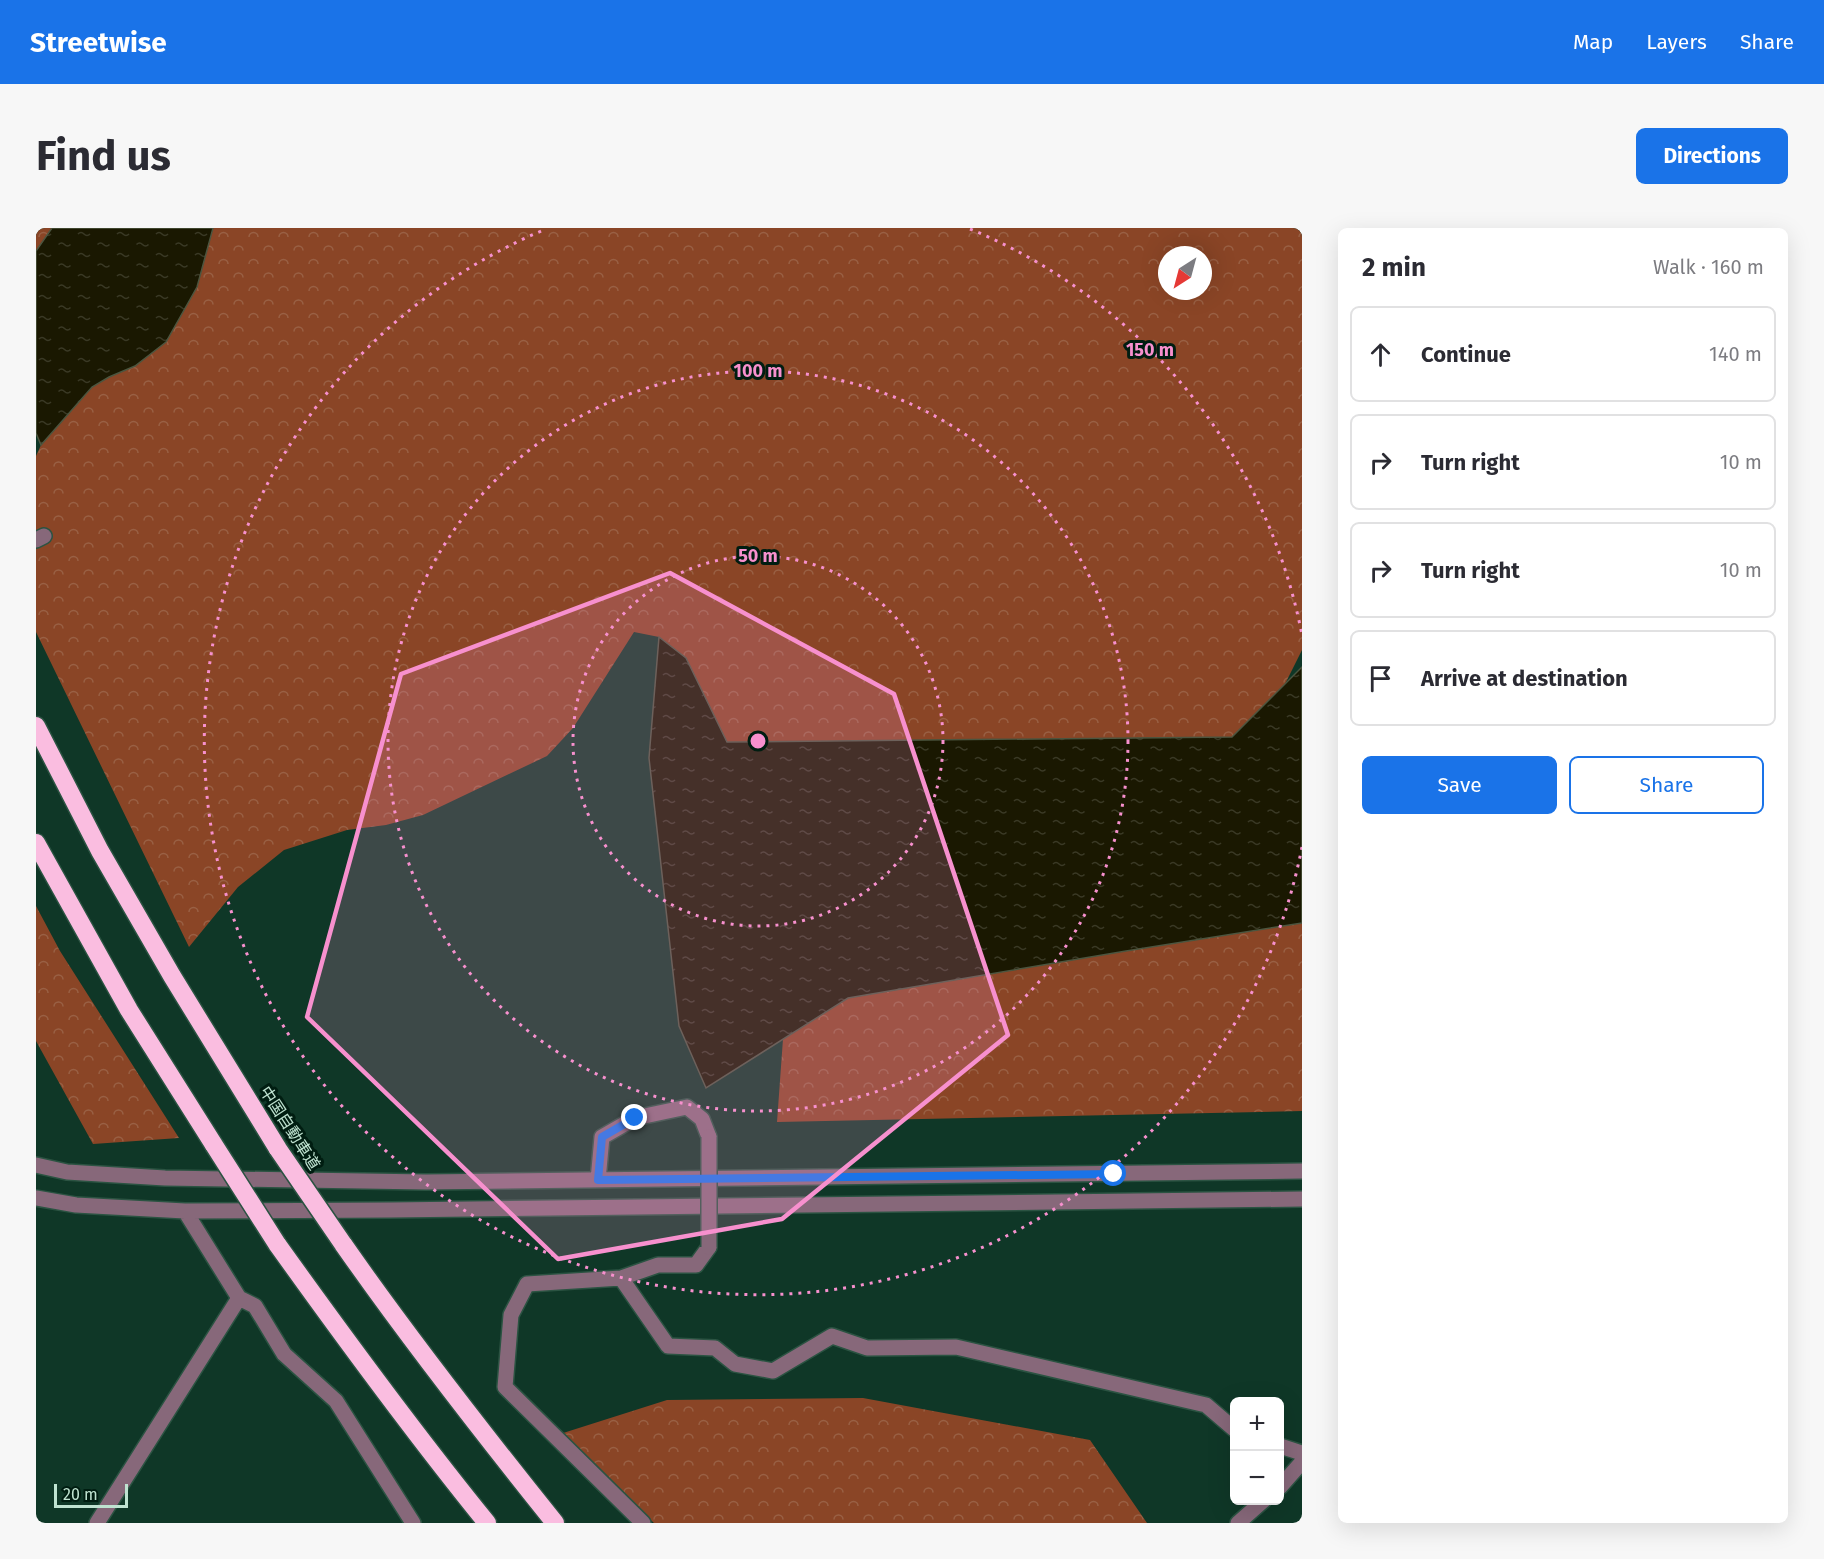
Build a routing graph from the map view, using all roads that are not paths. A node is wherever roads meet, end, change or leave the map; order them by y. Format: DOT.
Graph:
graph roads {
  1 [pos="36,726"];
  2 [pos="36,843"];
  3 [pos="36,1165"];
  4 [pos="1302,1171"];
  5 [pos="598,1180"];
  6 [pos="36,1198"];
  7 [pos="1302,1199"];
  8 [pos="185,1211"];
  9 [pos="621,1278"];
  10 [pos="239,1298"];
  11 [pos="1230,1426"];
  12 [pos="1284,1447"];
  13 [pos="1302,1453"];
  14 [pos="1302,1462"];
  15 [pos="1284,1482"];
  16 [pos="1258,1505"];
  17 [pos="97,1523"];
  18 [pos="413,1523"];
  19 [pos="487,1523"];
  20 [pos="555,1523"];
  21 [pos="643,1523"];
  22 [pos="1238,1523"];
  1 -- 20 [label="highway, 中国自動車道, bridge"];
  2 -- 19 [label="highway, bridge"];
  3 -- 5 [label="street"];
  4 -- 5 [label="street"];
  5 -- 9 [label="street, bridge"];
  6 -- 8 [label="street"];
  7 -- 8 [label="street"];
  8 -- 10 [label="street"];
  9 -- 11 [label="street"];
  9 -- 21 [label="street"];
  10 -- 17 [label="street"];
  10 -- 18 [label="street"];
  12 -- 13 [label="street"];
  14 -- 15 [label="street"];
  16 -- 22 [label="street"];
}
